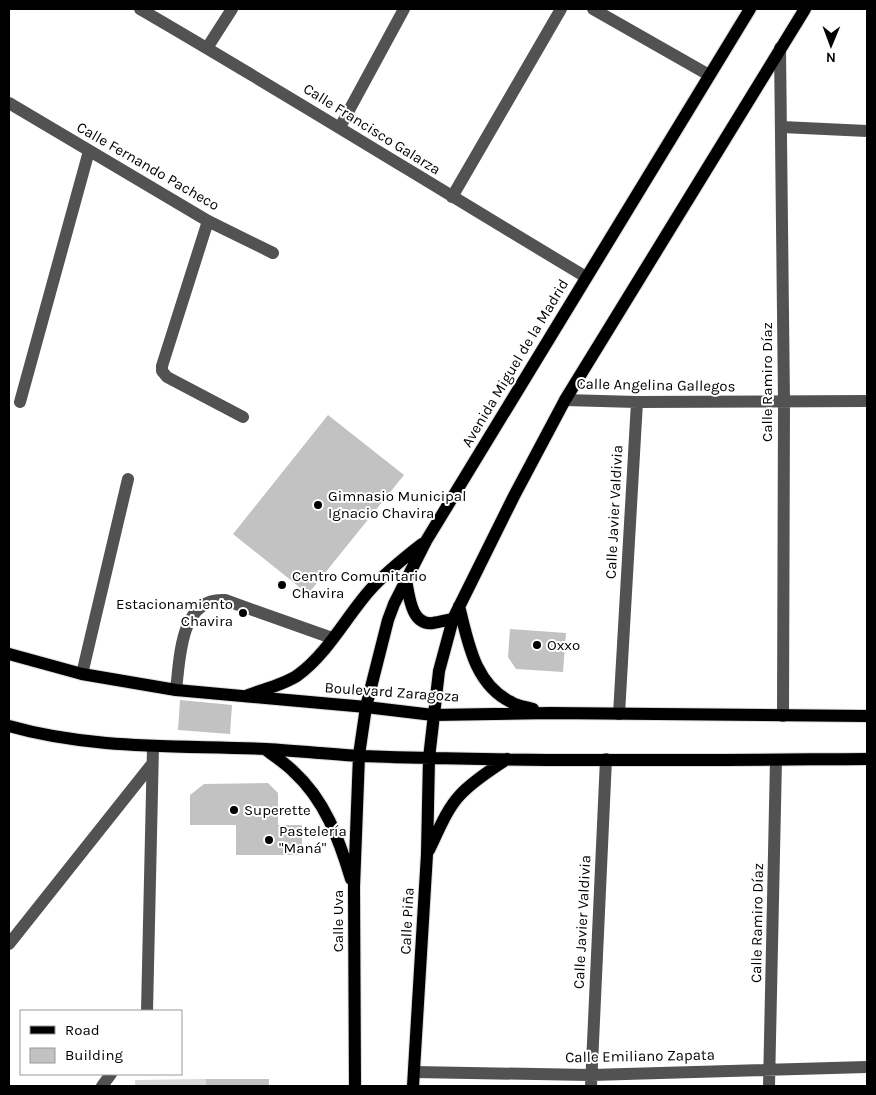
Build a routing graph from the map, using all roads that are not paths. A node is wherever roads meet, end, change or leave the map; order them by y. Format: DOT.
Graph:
graph roads {
  1 [pos="140,9"];
  2 [pos="232,9"];
  3 [pos="404,9"];
  4 [pos="561,9"];
  5 [pos="594,9"];
  6 [pos="750,9"];
  7 [pos="805,9"];
  8 [pos="207,48"];
  9 [pos="780,48"];
  10 [pos="709,75"];
  11 [pos="9,102"];
  12 [pos="340,127"];
  13 [pos="782,127"];
  14 [pos="867,131"];
  15 [pos="89,151"];
  16 [pos="452,197"];
  17 [pos="208,221"];
  18 [pos="273,253"];
  19 [pos="586,277"];
  20 [pos="565,400"];
  21 [pos="867,401"];
  22 [pos="20,402"];
  23 [pos="637,402"];
  24 [pos="784,402"];
  25 [pos="243,417"];
  26 [pos="128,479"];
  27 [pos="426,541"];
  28 [pos="406,580"];
  29 [pos="459,606"];
  30 [pos="453,619"];
  31 [pos="332,638"];
  32 [pos="9,654"];
  33 [pos="82,674"];
  34 [pos="176,690"];
  35 [pos="242,697"];
  36 [pos="366,707"];
  37 [pos="550,713"];
  38 [pos="619,714"];
  39 [pos="433,715"];
  40 [pos="783,716"];
  41 [pos="867,716"];
  42 [pos="9,726"];
  43 [pos="153,747"];
  44 [pos="265,749"];
  45 [pos="359,756"];
  46 [pos="429,758"];
  47 [pos="508,759"];
  48 [pos="606,759"];
  49 [pos="867,759"];
  50 [pos="776,760"];
  51 [pos="152,764"];
  52 [pos="427,854"];
  53 [pos="354,888"];
  54 [pos="9,944"];
  55 [pos="147,1010"];
  56 [pos="867,1067"];
  57 [pos="770,1070"];
  58 [pos="414,1072"];
  59 [pos="110,1075"];
  60 [pos="591,1081"];
  61 [pos="102,1086"];
  62 [pos="355,1086"];
  63 [pos="413,1086"];
  64 [pos="769,1086"];
  1 -- 8 [label="street, Calle Francisco Galarza"];
  2 -- 8 [label="street"];
  3 -- 12 [label="street"];
  4 -- 16 [label="street"];
  5 -- 10 [label="street"];
  6 -- 10 [label="main road, Avenida Miguel de la Madrid"];
  7 -- 9 [label="main road"];
  8 -- 12 [label="street, Calle Francisco Galarza"];
  9 -- 13 [label="street, Calle Ramiro Díaz"];
  9 -- 20 [label="main road"];
  10 -- 19 [label="main road, Avenida Miguel de la Madrid"];
  11 -- 15 [label="street, Calle Fernando Pacheco"];
  12 -- 16 [label="street, Calle Francisco Galarza"];
  13 -- 14 [label="street"];
  13 -- 24 [label="street, Calle Ramiro Díaz"];
  15 -- 17 [label="street, Calle Fernando Pacheco"];
  15 -- 22 [label="street"];
  16 -- 19 [label="street, Calle Francisco Galarza"];
  17 -- 18 [label="street, Calle Fernando Pacheco"];
  17 -- 25 [label="street"];
  19 -- 27 [label="main road, Avenida Miguel de la Madrid"];
  20 -- 23 [label="street, Calle Angelina Gallegos"];
  20 -- 29 [label="main road"];
  21 -- 24 [label="street, Calle Angelina Gallegos"];
  23 -- 24 [label="street, Calle Angelina Gallegos"];
  23 -- 38 [label="street, Calle Javier Valdivia"];
  24 -- 40 [label="street, Calle Ramiro Díaz"];
  26 -- 33 [label="street"];
  27 -- 28 [label="main road, Avenida Miguel de la Madrid"];
  27 -- 31 [label="main road"];
  28 -- 30 [label="main road"];
  28 -- 36 [label="main road, Avenida Miguel de la Madrid"];
  29 -- 30 [label="main road"];
  29 -- 37 [label="main road"];
  30 -- 39 [label="main road"];
  31 -- 34 [label="street"];
  31 -- 35 [label="main road"];
  32 -- 33 [label="main road, Boulevard Zaragoza"];
  33 -- 34 [label="main road, Boulevard Zaragoza"];
  34 -- 35 [label="main road, Boulevard Zaragoza"];
  35 -- 36 [label="main road, Boulevard Zaragoza"];
  36 -- 39 [label="main road, Boulevard Zaragoza"];
  36 -- 45 [label="main road, Avenida Miguel de la Madrid"];
  37 -- 38 [label="main road, Boulevard Zaragoza"];
  37 -- 39 [label="main road, Boulevard Zaragoza"];
  38 -- 40 [label="main road, Boulevard Zaragoza"];
  39 -- 46 [label="main road"];
  40 -- 41 [label="main road, Boulevard Zaragoza"];
  42 -- 43 [label="main road"];
  43 -- 44 [label="main road"];
  43 -- 51 [label="street"];
  44 -- 45 [label="main road"];
  44 -- 53 [label="main road"];
  45 -- 46 [label="main road"];
  45 -- 53 [label="main road, Calle Uva"];
  46 -- 47 [label="main road"];
  46 -- 52 [label="main road, Calle Piña"];
  47 -- 48 [label="main road"];
  47 -- 52 [label="main road"];
  48 -- 50 [label="main road"];
  48 -- 60 [label="street, Calle Javier Valdivia"];
  49 -- 50 [label="main road"];
  50 -- 57 [label="street, Calle Ramiro Díaz"];
  51 -- 54 [label="street"];
  51 -- 55 [label="street"];
  52 -- 58 [label="main road, Calle Piña"];
  53 -- 62 [label="main road, Calle Uva"];
  56 -- 57 [label="street, Calle Emiliano Zapata"];
  57 -- 60 [label="street, Calle Emiliano Zapata"];
  57 -- 64 [label="street, Calle Ramiro Díaz"];
  58 -- 60 [label="street, Calle Emiliano Zapata"];
  58 -- 63 [label="main road, Calle Piña"];
  59 -- 61 [label="street"];
}
